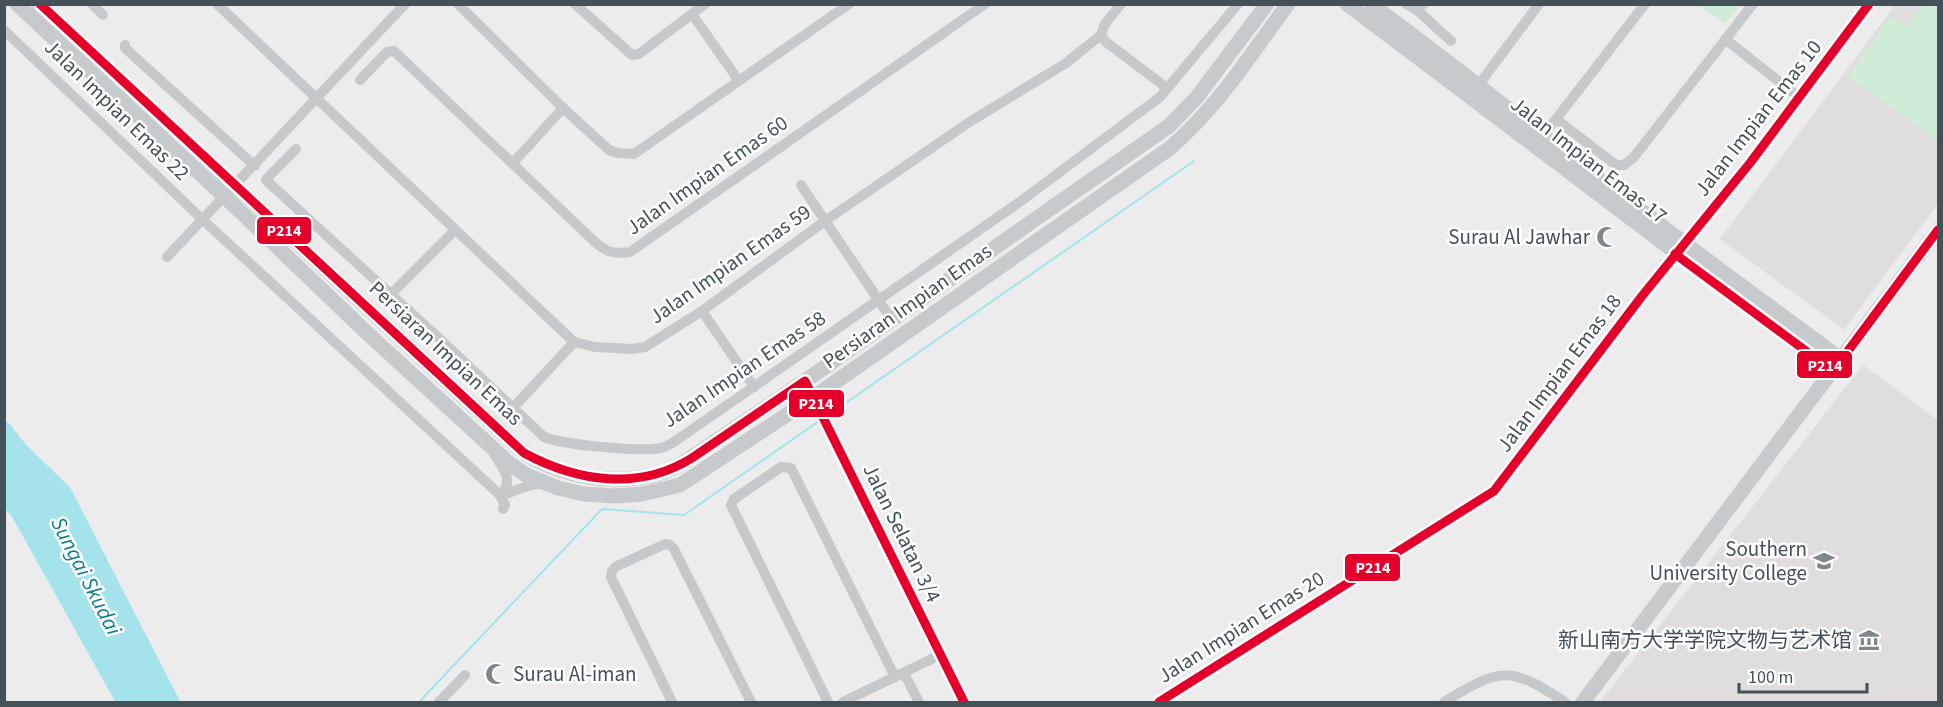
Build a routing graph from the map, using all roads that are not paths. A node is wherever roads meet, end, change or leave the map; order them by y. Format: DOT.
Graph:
graph roads {
  1 [pos="17,4"];
  2 [pos="39,4"];
  3 [pos="92,4"];
  4 [pos="217,4"];
  5 [pos="405,4"];
  6 [pos="458,4"];
  7 [pos="575,4"];
  8 [pos="705,4"];
  9 [pos="849,4"];
  10 [pos="986,4"];
  11 [pos="1120,4"];
  12 [pos="1238,4"];
  13 [pos="1267,4"];
  14 [pos="1288,4"];
  15 [pos="1347,4"];
  16 [pos="1371,4"];
  17 [pos="1539,4"];
  18 [pos="1646,4"];
  19 [pos="1753,4"];
  20 [pos="1869,4"];
  21 [pos="1417,6"];
  22 [pos="692,14"];
  23 [pos="104,15"];
  24 [pos="4,30"];
  25 [pos="1101,34"];
  26 [pos="1725,39"];
  27 [pos="1451,41"];
  28 [pos="124,45"];
  29 [pos="360,80"];
  30 [pos="739,81"];
  31 [pos="1474,90"];
  32 [pos="1165,91"];
  33 [pos="1799,97"];
  34 [pos="318,98"];
  35 [pos="563,108"];
  36 [pos="1557,120"];
  37 [pos="1543,136"];
  38 [pos="296,149"];
  39 [pos="513,162"];
  40 [pos="255,166"];
  41 [pos="801,185"];
  42 [pos="229,191"];
  43 [pos="202,219"];
  44 [pos="825,221"];
  45 [pos="455,230"];
  46 [pos="1938,230"];
  47 [pos="1680,248"];
  48 [pos="167,257"];
  49 [pos="391,294"];
  50 [pos="879,301"];
  51 [pos="702,311"];
  52 [pos="892,320"];
  53 [pos="574,342"];
  54 [pos="1838,365"];
  55 [pos="805,381"];
  56 [pos="754,387"];
  57 [pos="814,397"];
  58 [pos="513,408"];
  59 [pos="486,441"];
  60 [pos="548,484"];
  61 [pos="500,495"];
  62 [pos="1467,508"];
  63 [pos="503,510"];
  64 [pos="940,655"];
  65 [pos="465,675"];
  66 [pos="900,675"];
  67 [pos="863,698"];
  68 [pos="439,702"];
  69 [pos="672,702"];
  70 [pos="751,702"];
  71 [pos="828,702"];
  72 [pos="843,702"];
  73 [pos="919,702"];
  74 [pos="964,702"];
  75 [pos="1159,702"];
  76 [pos="1444,702"];
  77 [pos="1565,702"];
  78 [pos="1583,702"];
  1 -- 42 [label="main road, Persiaran Impian Emas"];
  2 -- 42 [label="main road, Persiaran Impian Emas"];
  3 -- 23 [label="street"];
  4 -- 34 [label="street"];
  5 -- 34 [label="street"];
  6 -- 35 [label="street"];
  7 -- 22 [label="street"];
  8 -- 22 [label="street"];
  9 -- 30 [label="street"];
  10 -- 39 [label="street, Jalan Impian Emas 60"];
  11 -- 25 [label="street, Jalan Impian Emas 59"];
  12 -- 32 [label="street, Jalan Impian Emas 58"];
  13 -- 52 [label="main road, Persiaran Impian Emas"];
  14 -- 57 [label="main road, Persiaran Impian Emas"];
  15 -- 31 [label="main road, Jalan Impian Emas 17"];
  16 -- 31 [label="main road, Jalan Impian Emas 17"];
  17 -- 31 [label="street"];
  18 -- 36 [label="street"];
  19 -- 26 [label="street"];
  20 -- 33 [label="street, Jalan Impian Emas 10"];
  21 -- 27 [label="street"];
  22 -- 30 [label="street"];
  24 -- 43 [label="street, Jalan Impian Emas 22"];
  25 -- 32 [label="street"];
  25 -- 44 [label="street, Jalan Impian Emas 59"];
  26 -- 33 [label="street"];
  26 -- 36 [label="street"];
  28 -- 40 [label="street"];
  29 -- 39 [label="street, Jalan Impian Emas 60"];
  30 -- 35 [label="street"];
  31 -- 37 [label="main road, Jalan Impian Emas 17"];
  31 -- 47 [label="main road, Jalan Impian Emas 17"];
  32 -- 50 [label="street, Jalan Impian Emas 58"];
  33 -- 47 [label="street, Jalan Impian Emas 10"];
  34 -- 40 [label="street"];
  34 -- 45 [label="street"];
  35 -- 39 [label="street"];
  36 -- 37 [label="street"];
  37 -- 47 [label="main road, Jalan Impian Emas 17"];
  38 -- 49 [label="street, Jalan Impian Emas 58"];
  40 -- 42 [label="street"];
  41 -- 44 [label="street"];
  42 -- 43 [label="street"];
  42 -- 55 [label="main road, Persiaran Impian Emas"];
  42 -- 59 [label="main road, Persiaran Impian Emas"];
  43 -- 48 [label="street"];
  43 -- 61 [label="street, Jalan Impian Emas 22"];
  44 -- 50 [label="street"];
  44 -- 51 [label="street, Jalan Impian Emas 59"];
  45 -- 49 [label="street"];
  45 -- 53 [label="street"];
  46 -- 54 [label="main road"];
  47 -- 54 [label="main road, Jalan Impian Emas 17"];
  47 -- 62 [label="street, Jalan Impian Emas 18"];
  49 -- 58 [label="street, Jalan Impian Emas 58"];
  50 -- 52 [label="street"];
  50 -- 56 [label="street, Jalan Impian Emas 58"];
  51 -- 53 [label="street, Jalan Impian Emas 59"];
  51 -- 56 [label="street"];
  52 -- 55 [label="main road, Persiaran Impian Emas"];
  53 -- 58 [label="street"];
  54 -- 78 [label="main road"];
  55 -- 57 [label="street, Jalan Selatan 3/4"];
  56 -- 58 [label="street, Jalan Impian Emas 58"];
  57 -- 60 [label="main road, Persiaran Impian Emas"];
  57 -- 64 [label="street, Jalan Selatan 3/4"];
  59 -- 60 [label="main road, Persiaran Impian Emas"];
  59 -- 61 [label="street"];
  60 -- 61 [label="street"];
  61 -- 63 [label="street"];
  62 -- 75 [label="street, Jalan Impian Emas 20"];
  64 -- 66 [label="street"];
  64 -- 74 [label="street, Jalan Selatan 3/4"];
  65 -- 68 [label="street"];
  66 -- 67 [label="street"];
  66 -- 71 [label="street"];
  66 -- 73 [label="street"];
  67 -- 72 [label="street"];
  69 -- 70 [label="street"];
  76 -- 77 [label="street"];
}
